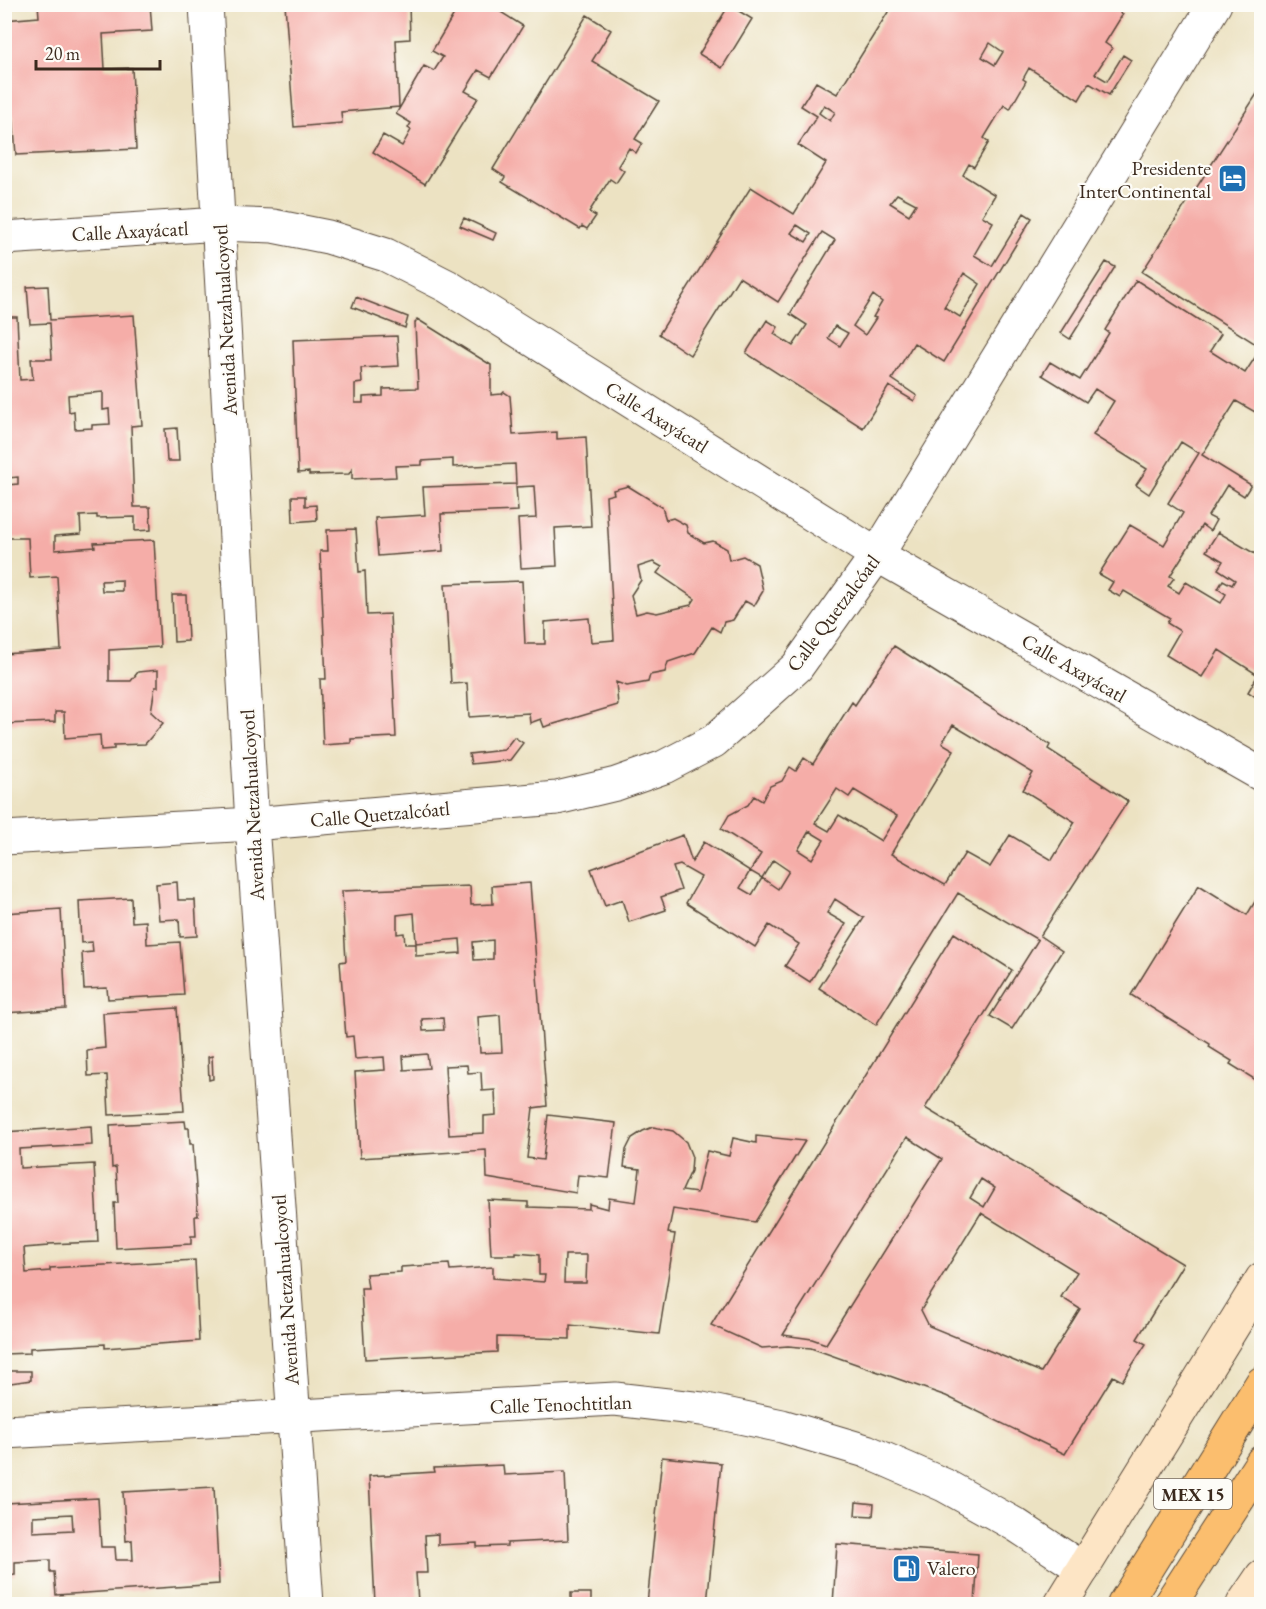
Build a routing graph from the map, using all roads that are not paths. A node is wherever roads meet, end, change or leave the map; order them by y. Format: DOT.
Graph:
graph roads {
  1 [pos="206,4"];
  2 [pos="1215,4"];
  3 [pos="220,225"];
  4 [pos="4,238"];
  5 [pos="877,555"];
  6 [pos="1262,775"];
  7 [pos="252,824"];
  8 [pos="4,838"];
  9 [pos="1262,1279"];
  10 [pos="1262,1383"];
  11 [pos="294,1416"];
  12 [pos="4,1432"];
  13 [pos="1262,1462"];
  14 [pos="1083,1569"];
  15 [pos="1262,1576"];
  16 [pos="307,1605"];
  17 [pos="1060,1605"];
  18 [pos="1124,1605"];
  19 [pos="1170,1605"];
  20 [pos="1243,1605"];
  1 -- 3 [label="street, Avenida Netzahualcoyotl"];
  2 -- 5 [label="street, Calle Quetzalcóatl"];
  3 -- 4 [label="street, Calle Axayácatl"];
  3 -- 5 [label="street, Calle Axayácatl"];
  3 -- 7 [label="street, Avenida Netzahualcoyotl"];
  5 -- 6 [label="street, Calle Axayácatl"];
  5 -- 7 [label="street, Calle Quetzalcóatl"];
  7 -- 8 [label="street, Calle Quetzalcóatl"];
  7 -- 11 [label="street, Avenida Netzahualcoyotl"];
  9 -- 14 [label="main road"];
  10 -- 18 [label="main road, MEX 15"];
  11 -- 12 [label="street, Calle Tenochtitlan"];
  11 -- 14 [label="street, Calle Tenochtitlan"];
  11 -- 16 [label="street, Avenida Netzahualcoyotl"];
  13 -- 19 [label="main road, MEX 15"];
  14 -- 17 [label="main road"];
  15 -- 20 [label="main road"];
}
